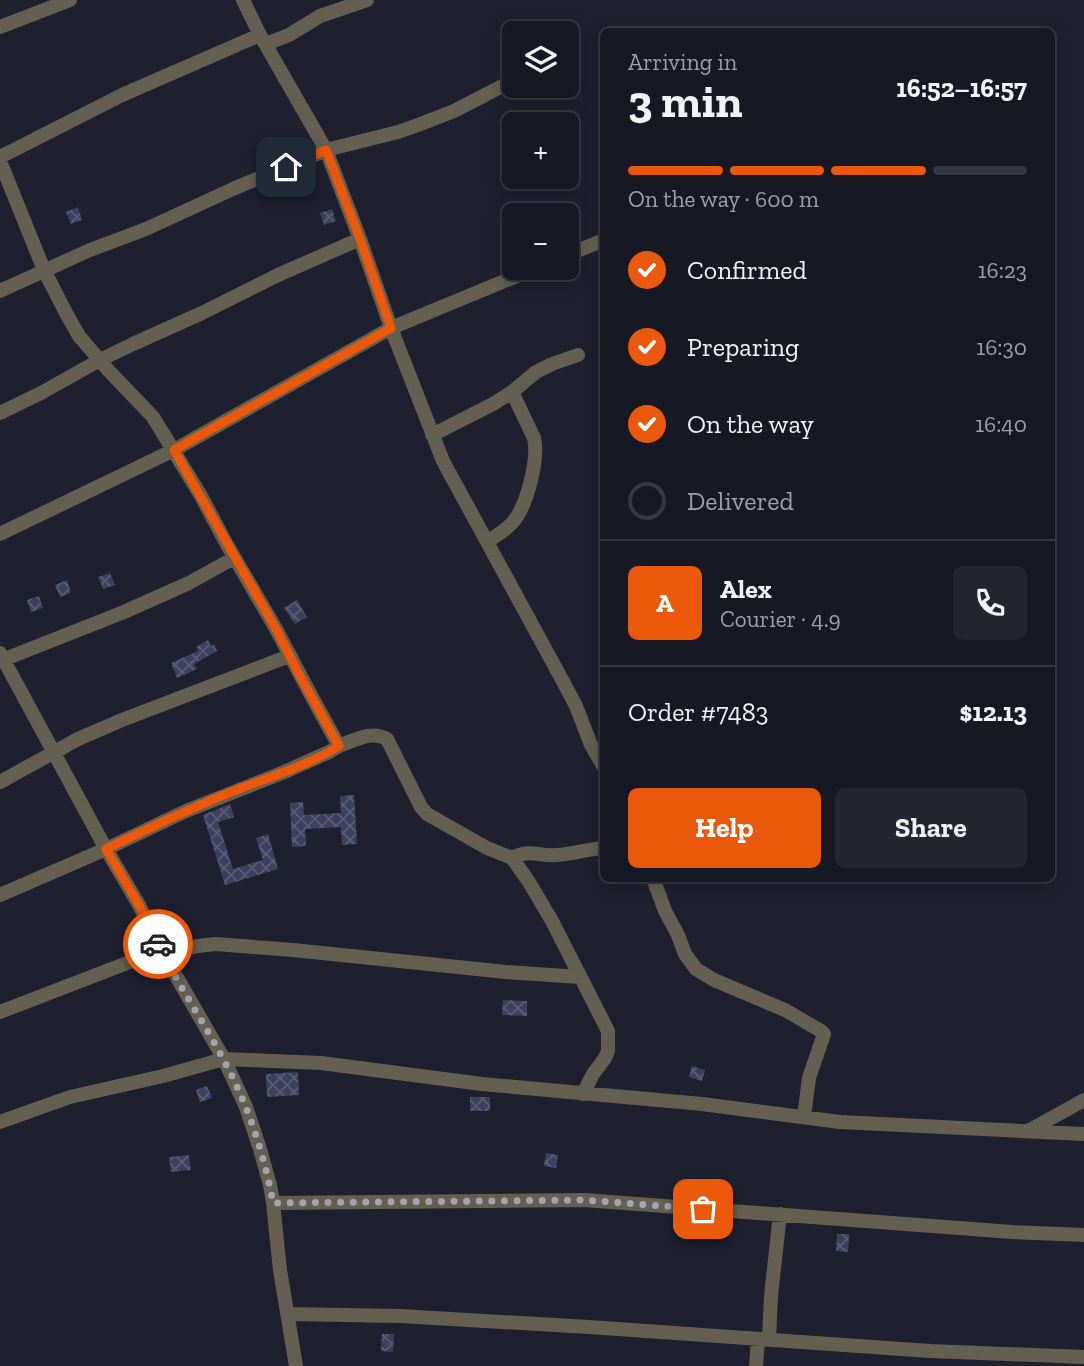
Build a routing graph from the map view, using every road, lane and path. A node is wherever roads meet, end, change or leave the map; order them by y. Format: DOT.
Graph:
graph roads {
  1 [pos="69,0"];
  2 [pos="243,0"];
  3 [pos="367,0"];
  4 [pos="0,27"];
  5 [pos="263,39"];
  6 [pos="502,86"];
  7 [pos="326,150"];
  8 [pos="0,159"];
  9 [pos="360,239"];
  10 [pos="600,242"];
  11 [pos="579,250"];
  12 [pos="44,270"];
  13 [pos="507,280"];
  14 [pos="0,291"];
  15 [pos="391,328"];
  16 [pos="578,355"];
  17 [pos="100,360"];
  18 [pos="512,392"];
  19 [pos="0,413"];
  20 [pos="432,435"];
  21 [pos="174,450"];
  22 [pos="0,534"];
  23 [pos="487,541"];
  24 [pos="234,558"];
  25 [pos="289,656"];
  26 [pos="1,658"];
  27 [pos="339,746"];
  28 [pos="53,754"];
  29 [pos="600,760"];
  30 [pos="0,782"];
  31 [pos="106,849"];
  32 [pos="600,849"];
  33 [pos="512,858"];
  34 [pos="654,882"];
  35 [pos="0,895"];
  36 [pos="163,952"];
  37 [pos="580,977"];
  38 [pos="0,1012"];
  39 [pos="224,1059"];
  40 [pos="583,1094"];
  41 [pos="1084,1100"];
  42 [pos="804,1117"];
  43 [pos="0,1122"];
  44 [pos="1027,1131"];
  45 [pos="1084,1134"];
  46 [pos="273,1203"];
  47 [pos="780,1214"];
  48 [pos="1084,1234"];
  49 [pos="288,1314"];
  50 [pos="764,1339"];
  51 [pos="1084,1357"];
  52 [pos="296,1366"];
  53 [pos="756,1366"];
  1 -- 4 [label="street"];
  2 -- 5 [label="street"];
  3 -- 5 [label="street"];
  5 -- 7 [label="street"];
  5 -- 8 [label="street"];
  6 -- 7 [label="street"];
  7 -- 9 [label="street"];
  7 -- 12 [label="street"];
  8 -- 12 [label="street"];
  9 -- 15 [label="street"];
  9 -- 17 [label="street"];
  10 -- 11 [label="street"];
  12 -- 14 [label="street"];
  12 -- 17 [label="street"];
  13 -- 15 [label="street"];
  15 -- 20 [label="street"];
  15 -- 21 [label="street"];
  16 -- 18 [label="street"];
  17 -- 19 [label="street"];
  17 -- 21 [label="street"];
  18 -- 20 [label="street"];
  18 -- 23 [label="street"];
  20 -- 23 [label="street"];
  21 -- 22 [label="street"];
  21 -- 24 [label="street"];
  23 -- 29 [label="street"];
  24 -- 25 [label="street"];
  24 -- 26 [label="street"];
  25 -- 27 [label="street"];
  25 -- 28 [label="street"];
  26 -- 28 [label="street"];
  27 -- 31 [label="street"];
  27 -- 33 [label="street"];
  28 -- 30 [label="street"];
  28 -- 31 [label="street"];
  31 -- 35 [label="street"];
  31 -- 36 [label="street"];
  32 -- 33 [label="street"];
  33 -- 37 [label="street"];
  34 -- 42 [label="street"];
  36 -- 37 [label="street"];
  36 -- 38 [label="street"];
  36 -- 39 [label="street"];
  37 -- 40 [label="street"];
  39 -- 40 [label="street"];
  39 -- 43 [label="street"];
  39 -- 46 [label="street"];
  40 -- 42 [label="street"];
  41 -- 44 [label="street"];
  42 -- 44 [label="street"];
  44 -- 45 [label="street"];
  46 -- 47 [label="street"];
  46 -- 49 [label="street"];
  47 -- 48 [label="street"];
  47 -- 50 [label="street"];
  49 -- 50 [label="street"];
  49 -- 52 [label="street"];
  50 -- 51 [label="street"];
  50 -- 53 [label="street"];
}
